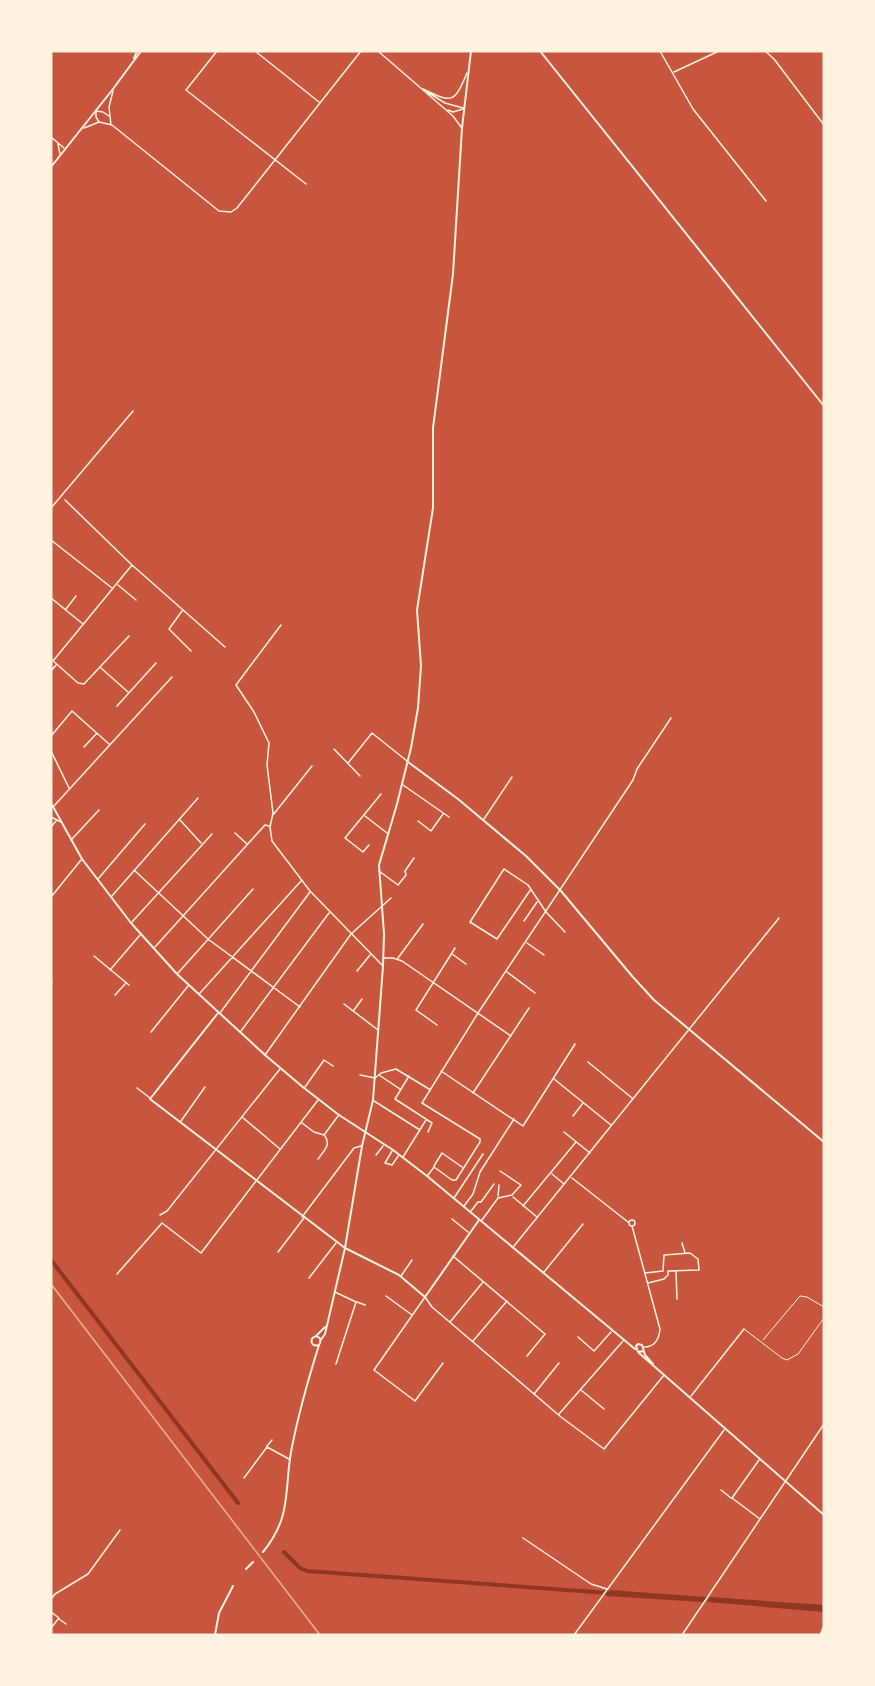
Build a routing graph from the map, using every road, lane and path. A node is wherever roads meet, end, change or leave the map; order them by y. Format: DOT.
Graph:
graph roads {
  1 [pos="139,51"];
  2 [pos="217,51"];
  3 [pos="255,51"];
  4 [pos="361,51"];
  5 [pos="378,51"];
  6 [pos="540,51"];
  7 [pos="660,51"];
  8 [pos="719,51"];
  9 [pos="765,51"];
  10 [pos="470,52"];
  11 [pos="467,73"];
  12 [pos="672,73"];
  13 [pos="421,88"];
  14 [pos="113,90"];
  15 [pos="320,103"];
  16 [pos="445,109"];
  17 [pos="464,109"];
  18 [pos="96,111"];
  19 [pos="109,117"];
  20 [pos="99,122"];
  21 [pos="112,125"];
  22 [pos="824,125"];
  23 [pos="462,128"];
  24 [pos="78,131"];
  25 [pos="51,137"];
  26 [pos="58,143"];
  27 [pos="65,149"];
  28 [pos="60,155"];
  29 [pos="275,159"];
  30 [pos="51,167"];
  31 [pos="306,184"];
  32 [pos="766,201"];
  33 [pos="824,406"];
  34 [pos="133,411"];
  35 [pos="65,500"];
  36 [pos="51,508"];
  37 [pos="51,540"];
  38 [pos="132,565"];
  39 [pos="117,584"];
  40 [pos="113,589"];
  41 [pos="76,596"];
  42 [pos="51,598"];
  43 [pos="136,600"];
  44 [pos="65,609"];
  45 [pos="183,610"];
  46 [pos="84,624"];
  47 [pos="281,625"];
  48 [pos="129,636"];
  49 [pos="225,647"];
  50 [pos="191,651"];
  51 [pos="52,660"];
  52 [pos="156,663"];
  53 [pos="57,664"];
  54 [pos="100,668"];
  55 [pos="51,671"];
  56 [pos="172,677"];
  57 [pos="129,693"];
  58 [pos="117,706"];
  59 [pos="670,718"];
  60 [pos="97,733"];
  61 [pos="51,736"];
  62 [pos="110,745"];
  63 [pos="84,747"];
  64 [pos="334,749"];
  65 [pos="51,751"];
  66 [pos="408,762"];
  67 [pos="348,763"];
  68 [pos="312,766"];
  69 [pos="360,776"];
  70 [pos="512,777"];
  71 [pos="401,784"];
  72 [pos="70,789"];
  73 [pos="381,794"];
  74 [pos="198,798"];
  75 [pos="51,803"];
  76 [pos="53,807"];
  77 [pos="99,810"];
  78 [pos="443,813"];
  79 [pos="364,815"];
  80 [pos="272,816"];
  81 [pos="51,817"];
  82 [pos="449,817"];
  83 [pos="57,820"];
  84 [pos="179,820"];
  85 [pos="483,820"];
  86 [pos="418,821"];
  87 [pos="61,822"];
  88 [pos="145,824"];
  89 [pos="51,827"];
  90 [pos="270,827"];
  91 [pos="235,833"];
  92 [pos="213,834"];
  93 [pos="388,834"];
  94 [pos="71,840"];
  95 [pos="203,844"];
  96 [pos="247,844"];
  97 [pos="369,845"];
  98 [pos="414,858"];
  99 [pos="82,859"];
  100 [pos="134,870"];
  101 [pos="379,870"];
  102 [pos="97,879"];
  103 [pos="301,880"];
  104 [pos="253,889"];
  105 [pos="531,889"];
  106 [pos="310,891"];
  107 [pos="561,891"];
  108 [pos="158,893"];
  109 [pos="51,897"];
  110 [pos="110,897"];
  111 [pos="391,898"];
  112 [pos="539,900"];
  113 [pos="382,906"];
  114 [pos="330,912"];
  115 [pos="546,912"];
  116 [pos="183,915"];
  117 [pos="779,918"];
  118 [pos="524,921"];
  119 [pos="131,923"];
  120 [pos="423,924"];
  121 [pos="565,932"];
  122 [pos="140,934"];
  123 [pos="351,934"];
  124 [pos="208,939"];
  125 [pos="526,943"];
  126 [pos="455,948"];
  127 [pos="153,949"];
  128 [pos="451,954"];
  129 [pos="370,955"];
  130 [pos="544,955"];
  131 [pos="94,956"];
  132 [pos="232,957"];
  133 [pos="383,958"];
  134 [pos="398,959"];
  135 [pos="466,964"];
  136 [pos="383,966"];
  137 [pos="110,970"];
  138 [pos="251,971"];
  139 [pos="357,971"];
  140 [pos="507,971"];
  141 [pos="177,974"];
  142 [pos="126,982"];
  143 [pos="433,982"];
  144 [pos="129,985"];
  145 [pos="188,985"];
  146 [pos="274,987"];
  147 [pos="535,993"];
  148 [pos="115,995"];
  149 [pos="199,995"];
  150 [pos="362,999"];
  151 [pos="344,1004"];
  152 [pos="300,1006"];
  153 [pos="528,1008"];
  154 [pos="353,1011"];
  155 [pos="478,1013"];
  156 [pos="219,1014"];
  157 [pos="437,1025"];
  158 [pos="688,1029"];
  159 [pos="379,1031"];
  160 [pos="151,1032"];
  161 [pos="240,1032"];
  162 [pos="511,1036"];
  163 [pos="575,1044"];
  164 [pos="265,1055"];
  165 [pos="588,1062"];
  166 [pos="333,1066"];
  167 [pos="280,1068"];
  168 [pos="441,1071"];
  169 [pos="360,1075"];
  170 [pos="379,1075"];
  171 [pos="409,1076"];
  172 [pos="375,1078"];
  173 [pos="554,1079"];
  174 [pos="205,1087"];
  175 [pos="137,1088"];
  176 [pos="304,1088"];
  177 [pos="401,1090"];
  178 [pos="430,1090"];
  179 [pos="473,1092"];
  180 [pos="633,1098"];
  181 [pos="150,1099"];
  182 [pos="319,1100"];
  183 [pos="373,1100"];
  184 [pos="583,1103"];
  185 [pos="339,1115"];
  186 [pos="242,1116"];
  187 [pos="573,1116"];
  188 [pos="426,1119"];
  189 [pos="514,1119"];
  190 [pos="180,1122"];
  191 [pos="301,1123"];
  192 [pos="612,1126"];
  193 [pos="420,1130"];
  194 [pos="366,1132"];
  195 [pos="428,1132"];
  196 [pos="564,1132"];
  197 [pos="324,1135"];
  198 [pos="576,1142"];
  199 [pos="824,1142"];
  200 [pos="384,1144"];
  201 [pos="362,1146"];
  202 [pos="280,1149"];
  203 [pos="216,1150"];
  204 [pos="393,1150"];
  205 [pos="483,1154"];
  206 [pos="591,1154"];
  207 [pos="376,1155"];
  208 [pos="399,1155"];
  209 [pos="403,1158"];
  210 [pos="318,1159"];
  211 [pos="433,1167"];
  212 [pos="464,1168"];
  213 [pos="500,1171"];
  214 [pos="551,1173"];
  215 [pos="427,1176"];
  216 [pos="571,1178"];
  217 [pos="256,1181"];
  218 [pos="494,1184"];
  219 [pos="499,1185"];
  220 [pos="565,1185"];
  221 [pos="513,1197"];
  222 [pos="453,1198"];
  223 [pos="498,1198"];
  224 [pos="464,1206"];
  225 [pos="524,1206"];
  226 [pos="471,1212"];
  227 [pos="160,1215"];
  228 [pos="633,1215"];
  229 [pos="303,1217"];
  230 [pos="538,1218"];
  231 [pos="452,1219"];
  232 [pos="480,1220"];
  233 [pos="633,1220"];
  234 [pos="628,1222"];
  235 [pos="583,1224"];
  236 [pos="632,1226"];
  237 [pos="469,1233"];
  238 [pos="337,1242"];
  239 [pos="682,1244"];
  240 [pos="514,1247"];
  241 [pos="345,1248"];
  242 [pos="278,1252"];
  243 [pos="685,1253"];
  244 [pos="453,1256"];
  245 [pos="412,1260"];
  246 [pos="663,1271"];
  247 [pos="668,1271"];
  248 [pos="676,1271"];
  249 [pos="543,1273"];
  250 [pos="645,1273"];
  251 [pos="117,1274"];
  252 [pos="400,1276"];
  253 [pos="309,1278"];
  254 [pos="483,1282"];
  255 [pos="648,1283"];
  256 [pos="334,1291"];
  257 [pos="386,1296"];
  258 [pos="424,1297"];
  259 [pos="677,1299"];
  260 [pos="507,1301"];
  261 [pos="356,1302"];
  262 [pos="365,1305"];
  263 [pos="824,1307"];
  264 [pos="412,1315"];
  265 [pos="824,1318"];
  266 [pos="450,1322"];
  267 [pos="327,1325"];
  268 [pos="744,1329"];
  269 [pos="612,1331"];
  270 [pos="316,1336"];
  271 [pos="578,1337"];
  272 [pos="624,1340"];
  273 [pos="761,1340"];
  274 [pos="473,1341"];
  275 [pos="320,1343"];
  276 [pos="313,1345"];
  277 [pos="636,1347"];
  278 [pos="644,1349"];
  279 [pos="639,1353"];
  280 [pos="527,1356"];
  281 [pos="314,1361"];
  282 [pos="443,1363"];
  283 [pos="559,1363"];
  284 [pos="336,1364"];
  285 [pos="659,1370"];
  286 [pos="664,1375"];
  287 [pos="580,1389"];
  288 [pos="534,1394"];
  289 [pos="690,1397"];
  290 [pos="604,1409"];
  291 [pos="559,1415"];
  292 [pos="824,1424"];
  293 [pos="725,1428"];
  294 [pos="272,1440"];
  295 [pos="267,1447"];
  296 [pos="290,1459"];
  297 [pos="760,1459"];
  298 [pos="244,1478"];
  299 [pos="785,1481"];
  300 [pos="721,1490"];
  301 [pos="732,1498"];
  302 [pos="824,1515"];
  303 [pos="760,1519"];
  304 [pos="120,1530"];
  305 [pos="523,1538"];
  306 [pos="263,1552"];
  307 [pos="253,1562"];
  308 [pos="246,1569"];
  309 [pos="233,1586"];
  310 [pos="608,1589"];
  311 [pos="51,1599"];
  312 [pos="51,1612"];
  313 [pos="59,1618"];
  314 [pos="66,1624"];
  315 [pos="824,1627"];
  316 [pos="51,1628"];
  317 [pos="215,1635"];
  318 [pos="574,1635"];
  319 [pos="682,1635"];
  320 [pos="821,1635"];
  1 -- 14 [label="street"];
  2 -- 29 [label="street"];
  3 -- 15 [label="street"];
  4 -- 15 [label="street"];
  5 -- 13 [label="street"];
  6 -- 33 [label="street"];
  7 -- 12 [label="street"];
  8 -- 12 [label="street"];
  9 -- 22 [label="street"];
  10 -- 11 [label="street"];
  11 -- 13 [label="street"];
  11 -- 17 [label="street"];
  12 -- 32 [label="street"];
  13 -- 16 [label="street"];
  13 -- 17 [label="street"];
  14 -- 18 [label="street"];
  14 -- 19 [label="street"];
  15 -- 29 [label="street"];
  16 -- 17 [label="street"];
  16 -- 23 [label="street"];
  17 -- 23 [label="street"];
  18 -- 19 [label="street"];
  18 -- 20 [label="street"];
  18 -- 24 [label="street"];
  19 -- 21 [label="street"];
  20 -- 21 [label="street"];
  20 -- 24 [label="street"];
  21 -- 29 [label="street"];
  23 -- 66 [label="street"];
  24 -- 27 [label="street"];
  25 -- 26 [label="street"];
  26 -- 27 [label="street"];
  26 -- 28 [label="street"];
  27 -- 28 [label="street"];
  28 -- 30 [label="street"];
  29 -- 31 [label="street"];
  34 -- 36 [label="street"];
  35 -- 38 [label="street"];
  37 -- 40 [label="street"];
  38 -- 39 [label="street"];
  38 -- 45 [label="street"];
  39 -- 40 [label="street"];
  39 -- 43 [label="street"];
  40 -- 46 [label="street"];
  41 -- 44 [label="street"];
  42 -- 44 [label="street"];
  44 -- 46 [label="street"];
  45 -- 49 [label="street"];
  45 -- 50 [label="street"];
  46 -- 51 [label="street"];
  47 -- 80 [label="street"];
  48 -- 54 [label="street"];
  51 -- 53 [label="street"];
  52 -- 57 [label="street"];
  53 -- 54 [label="street"];
  53 -- 55 [label="street"];
  54 -- 57 [label="street"];
  56 -- 62 [label="street"];
  57 -- 58 [label="street"];
  59 -- 107 [label="street"];
  60 -- 61 [label="street"];
  60 -- 62 [label="street"];
  60 -- 63 [label="street"];
  62 -- 72 [label="street"];
  64 -- 67 [label="street"];
  65 -- 72 [label="street"];
  66 -- 67 [label="street"];
  66 -- 71 [label="street"];
  66 -- 85 [label="street"];
  67 -- 69 [label="street"];
  68 -- 80 [label="street"];
  70 -- 85 [label="street"];
  71 -- 78 [label="street"];
  71 -- 93 [label="street"];
  72 -- 76 [label="street"];
  73 -- 79 [label="street"];
  74 -- 84 [label="street"];
  75 -- 76 [label="street"];
  76 -- 87 [label="street"];
  77 -- 94 [label="street"];
  78 -- 82 [label="street"];
  78 -- 86 [label="street"];
  79 -- 93 [label="street"];
  79 -- 97 [label="street"];
  80 -- 90 [label="street"];
  81 -- 83 [label="street"];
  83 -- 87 [label="street"];
  83 -- 89 [label="street"];
  84 -- 95 [label="street"];
  84 -- 100 [label="street"];
  85 -- 107 [label="street"];
  87 -- 94 [label="street"];
  88 -- 102 [label="street"];
  90 -- 96 [label="street"];
  90 -- 103 [label="street"];
  91 -- 96 [label="street"];
  92 -- 95 [label="street"];
  93 -- 101 [label="street"];
  94 -- 99 [label="street"];
  95 -- 108 [label="street"];
  96 -- 116 [label="street"];
  98 -- 101 [label="street"];
  99 -- 102 [label="street"];
  99 -- 109 [label="street"];
  100 -- 108 [label="street"];
  100 -- 110 [label="street"];
  101 -- 113 [label="street"];
  102 -- 110 [label="street"];
  103 -- 106 [label="street"];
  103 -- 132 [label="street"];
  104 -- 124 [label="street"];
  105 -- 105 [label="street"];
  105 -- 112 [label="street"];
  106 -- 114 [label="street"];
  106 -- 138 [label="street"];
  107 -- 115 [label="street"];
  107 -- 158 [label="street"];
  108 -- 116 [label="street"];
  108 -- 119 [label="street"];
  110 -- 119 [label="street"];
  111 -- 113 [label="street"];
  112 -- 115 [label="street"];
  112 -- 118 [label="street"];
  113 -- 123 [label="street"];
  113 -- 133 [label="street"];
  114 -- 123 [label="street"];
  114 -- 146 [label="street"];
  115 -- 121 [label="street"];
  115 -- 125 [label="street"];
  116 -- 124 [label="street"];
  116 -- 127 [label="street"];
  117 -- 158 [label="street"];
  119 -- 122 [label="street"];
  120 -- 134 [label="street"];
  122 -- 127 [label="street"];
  122 -- 137 [label="street"];
  123 -- 129 [label="street"];
  123 -- 152 [label="street"];
  124 -- 132 [label="street"];
  124 -- 141 [label="street"];
  125 -- 130 [label="street"];
  125 -- 140 [label="street"];
  126 -- 128 [label="street"];
  127 -- 141 [label="street"];
  128 -- 135 [label="street"];
  128 -- 143 [label="street"];
  129 -- 136 [label="street"];
  129 -- 139 [label="street"];
  131 -- 137 [label="street"];
  132 -- 138 [label="street"];
  132 -- 149 [label="street"];
  133 -- 134 [label="street"];
  133 -- 136 [label="street"];
  134 -- 143 [label="street"];
  136 -- 159 [label="street"];
  137 -- 142 [label="street"];
  138 -- 146 [label="street"];
  138 -- 156 [label="street"];
  140 -- 147 [label="street"];
  140 -- 155 [label="street"];
  141 -- 145 [label="street"];
  142 -- 144 [label="street"];
  142 -- 148 [label="street"];
  143 -- 155 [label="street"];
  143 -- 157 [label="street"];
  145 -- 149 [label="street"];
  145 -- 160 [label="street"];
  146 -- 152 [label="street"];
  146 -- 161 [label="street"];
  149 -- 156 [label="street"];
  150 -- 154 [label="street"];
  151 -- 154 [label="street"];
  152 -- 164 [label="street"];
  153 -- 162 [label="street"];
  154 -- 159 [label="street"];
  155 -- 162 [label="street"];
  155 -- 168 [label="street"];
  156 -- 161 [label="street"];
  156 -- 181 [label="street"];
  158 -- 180 [label="street"];
  158 -- 199 [label="street"];
  159 -- 172 [label="street"];
  161 -- 164 [label="street"];
  162 -- 179 [label="street"];
  163 -- 173 [label="street"];
  164 -- 167 [label="street"];
  165 -- 180 [label="street"];
  166 -- 176 [label="street"];
  167 -- 176 [label="street"];
  167 -- 186 [label="street"];
  168 -- 178 [label="street"];
  168 -- 179 [label="street"];
  169 -- 172 [label="street"];
  170 -- 171 [label="street"];
  170 -- 172 [label="street"];
  170 -- 177 [label="street"];
  171 -- 177 [label="street"];
  171 -- 178 [label="street"];
  172 -- 183 [label="street"];
  173 -- 184 [label="street"];
  173 -- 189 [label="street"];
  174 -- 190 [label="street"];
  175 -- 181 [label="street"];
  176 -- 182 [label="street"];
  177 -- 188 [label="street"];
  178 -- 212 [label="street"];
  179 -- 189 [label="street"];
  180 -- 192 [label="street"];
  181 -- 190 [label="street"];
  182 -- 185 [label="street"];
  182 -- 191 [label="street"];
  183 -- 193 [label="street"];
  183 -- 194 [label="street"];
  184 -- 187 [label="street"];
  184 -- 192 [label="street"];
  185 -- 194 [label="street"];
  185 -- 197 [label="street"];
  186 -- 202 [label="street"];
  186 -- 203 [label="street"];
  188 -- 193 [label="street"];
  188 -- 195 [label="street"];
  189 -- 224 [label="street"];
  190 -- 203 [label="street"];
  191 -- 197 [label="street"];
  191 -- 202 [label="street"];
  192 -- 206 [label="street"];
  193 -- 209 [label="street"];
  194 -- 200 [label="street"];
  194 -- 201 [label="street"];
  196 -- 198 [label="street"];
  197 -- 210 [label="street"];
  198 -- 206 [label="street"];
  198 -- 214 [label="street"];
  200 -- 204 [label="street"];
  200 -- 207 [label="street"];
  201 -- 229 [label="street"];
  201 -- 241 [label="street"];
  202 -- 217 [label="street"];
  203 -- 217 [label="street"];
  203 -- 227 [label="street"];
  204 -- 208 [label="street"];
  204 -- 208 [label="street"];
  205 -- 222 [label="street"];
  206 -- 216 [label="street"];
  208 -- 209 [label="street"];
  209 -- 215 [label="street"];
  211 -- 212 [label="street"];
  211 -- 212 [label="street"];
  211 -- 215 [label="street"];
  213 -- 223 [label="street"];
  214 -- 220 [label="street"];
  214 -- 225 [label="street"];
  215 -- 222 [label="street"];
  216 -- 220 [label="street"];
  216 -- 234 [label="street"];
  217 -- 229 [label="street"];
  217 -- 251 [label="street"];
  218 -- 226 [label="street"];
  219 -- 223 [label="street"];
  220 -- 230 [label="street"];
  221 -- 225 [label="street"];
  222 -- 224 [label="street"];
  223 -- 232 [label="street"];
  224 -- 226 [label="street"];
  225 -- 230 [label="street"];
  226 -- 232 [label="street"];
  228 -- 233 [label="street"];
  229 -- 238 [label="street"];
  229 -- 242 [label="street"];
  230 -- 240 [label="street"];
  231 -- 237 [label="street"];
  232 -- 237 [label="street"];
  232 -- 240 [label="street"];
  233 -- 234 [label="street"];
  233 -- 236 [label="street"];
  234 -- 236 [label="street"];
  235 -- 249 [label="street"];
  236 -- 250 [label="street"];
  237 -- 244 [label="street"];
  238 -- 241 [label="street"];
  238 -- 253 [label="street"];
  239 -- 243 [label="street"];
  240 -- 249 [label="street"];
  241 -- 252 [label="street"];
  241 -- 256 [label="street"];
  243 -- 246 [label="street"];
  243 -- 248 [label="street"];
  244 -- 254 [label="street"];
  244 -- 258 [label="street"];
  245 -- 252 [label="street"];
  246 -- 247 [label="street"];
  246 -- 250 [label="street"];
  247 -- 248 [label="street"];
  247 -- 255 [label="street"];
  248 -- 259 [label="street"];
  249 -- 269 [label="street"];
  250 -- 255 [label="street"];
  252 -- 258 [label="street"];
  254 -- 260 [label="street"];
  254 -- 266 [label="street"];
  255 -- 278 [label="street"];
  256 -- 261 [label="street"];
  256 -- 267 [label="street"];
  257 -- 264 [label="street"];
  258 -- 264 [label="street"];
  258 -- 266 [label="street"];
  260 -- 274 [label="street"];
  260 -- 280 [label="street"];
  261 -- 262 [label="street"];
  261 -- 284 [label="street"];
  263 -- 273 [label="lane"];
  264 -- 282 [label="street"];
  265 -- 273 [label="lane"];
  266 -- 274 [label="street"];
  267 -- 270 [label="street"];
  267 -- 275 [label="street"];
  268 -- 273 [label="lane"];
  268 -- 289 [label="street"];
  269 -- 271 [label="street"];
  269 -- 272 [label="street"];
  270 -- 275 [label="street"];
  270 -- 276 [label="street"];
  272 -- 277 [label="street"];
  272 -- 287 [label="street"];
  274 -- 288 [label="street"];
  275 -- 276 [label="street"];
  275 -- 281 [label="street"];
  276 -- 281 [label="street"];
  277 -- 278 [label="street"];
  277 -- 279 [label="street"];
  278 -- 279 [label="street"];
  278 -- 285 [label="street"];
  279 -- 285 [label="street"];
  281 -- 296 [label="street"];
  283 -- 288 [label="street"];
  285 -- 286 [label="street"];
  286 -- 289 [label="street"];
  286 -- 291 [label="street"];
  287 -- 290 [label="street"];
  287 -- 291 [label="street"];
  288 -- 291 [label="street"];
  289 -- 293 [label="street"];
  292 -- 299 [label="street"];
  293 -- 297 [label="street"];
  293 -- 310 [label="street"];
  294 -- 295 [label="street"];
  295 -- 296 [label="street"];
  295 -- 298 [label="street"];
  296 -- 306 [label="street"];
  297 -- 299 [label="street"];
  297 -- 301 [label="street"];
  299 -- 302 [label="street"];
  299 -- 303 [label="street"];
  300 -- 301 [label="street"];
  301 -- 303 [label="street"];
  303 -- 319 [label="street"];
  304 -- 311 [label="street"];
  305 -- 310 [label="street"];
  307 -- 308 [label="street"];
  309 -- 317 [label="street"];
  310 -- 318 [label="street"];
  312 -- 313 [label="street"];
  313 -- 314 [label="street"];
  313 -- 316 [label="street"];
  315 -- 320 [label="highway"];
}
